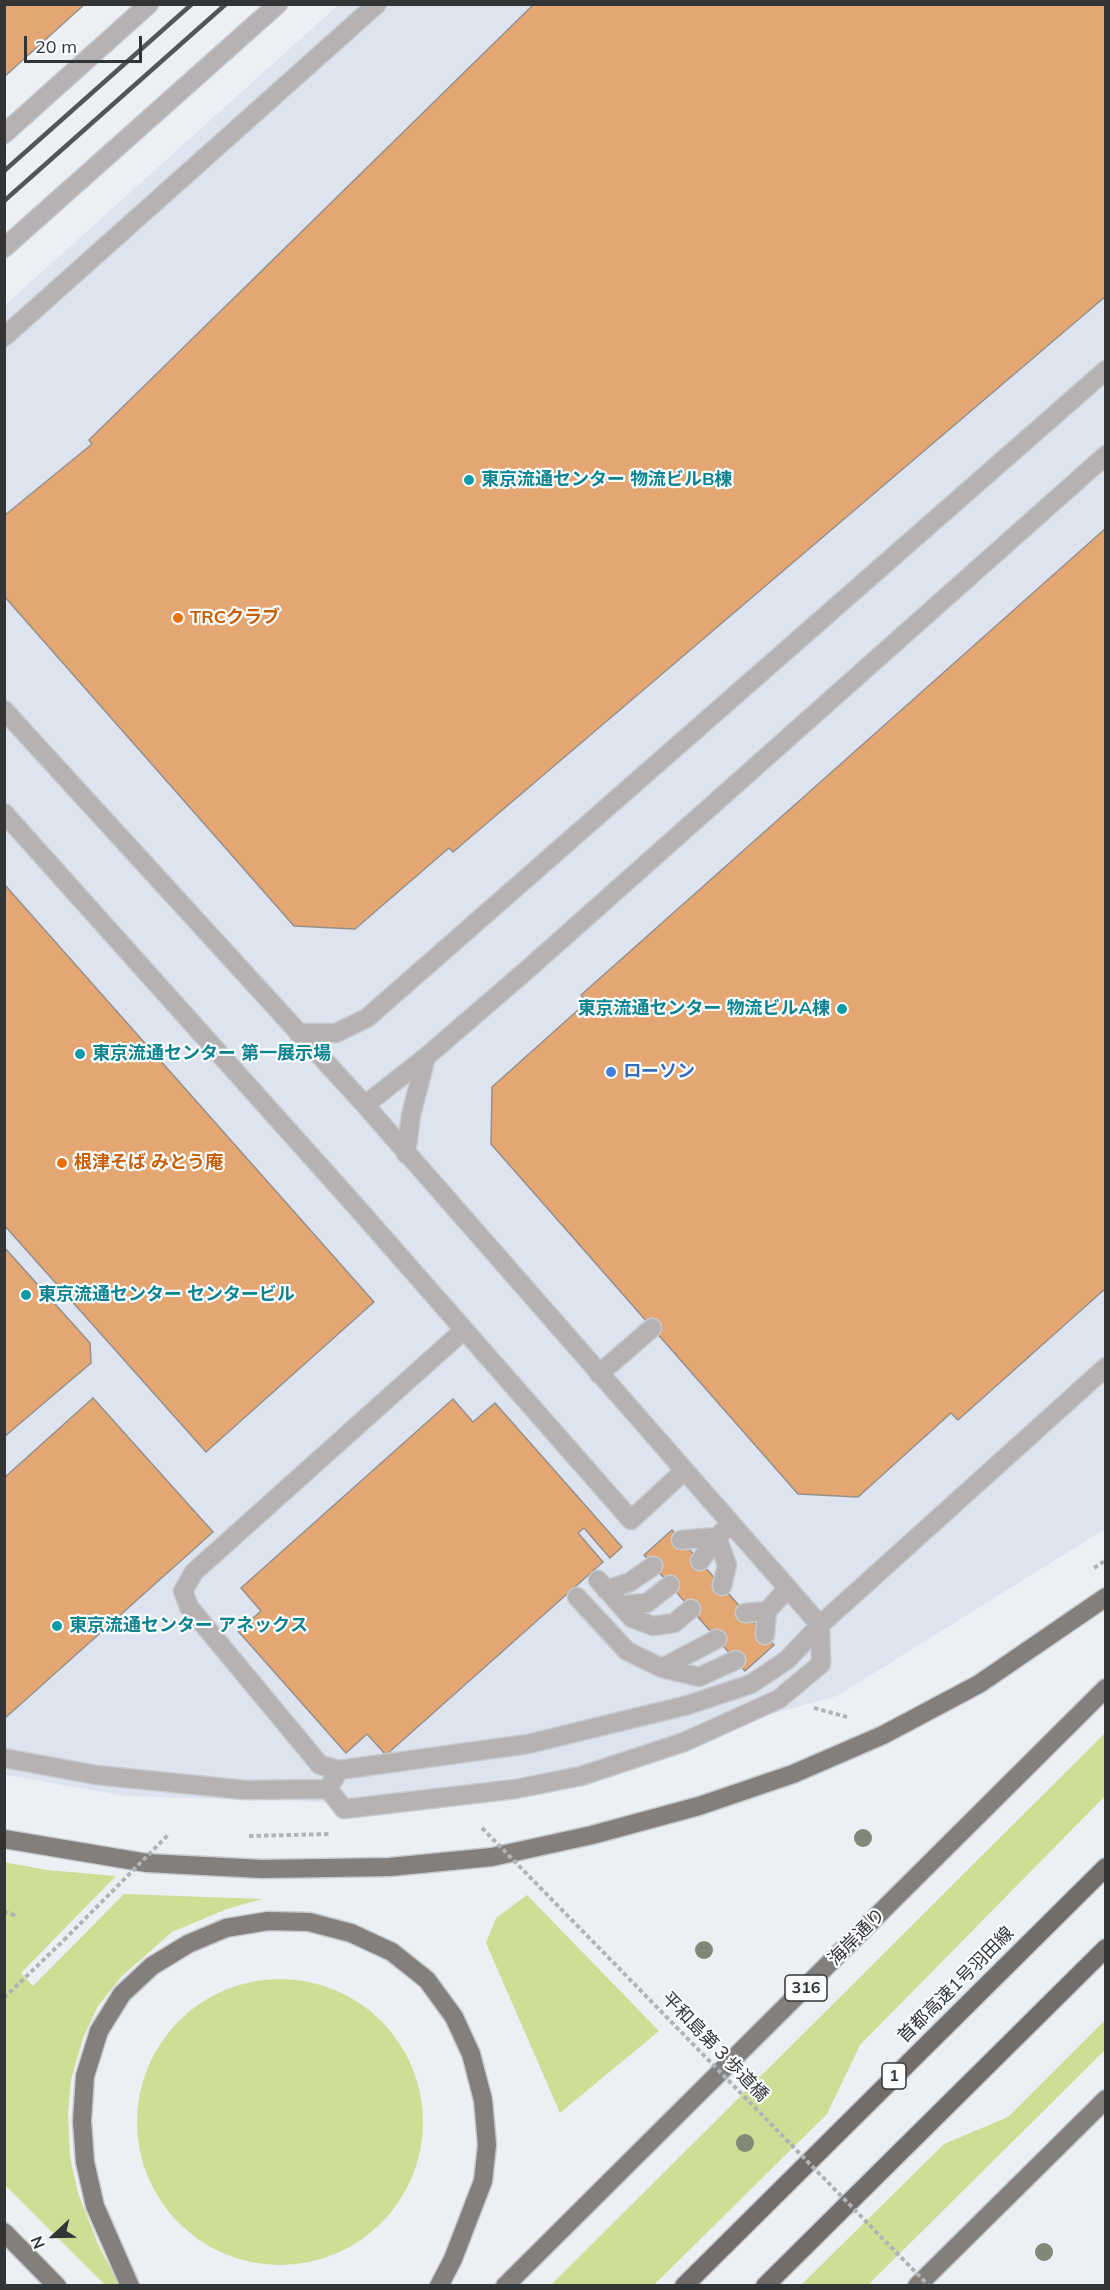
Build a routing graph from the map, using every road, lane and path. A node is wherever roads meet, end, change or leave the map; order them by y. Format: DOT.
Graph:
graph roads {
  1 [pos="149,4"];
  2 [pos="278,4"];
  3 [pos="377,4"];
  4 [pos="4,134"];
  5 [pos="4,248"];
  6 [pos="4,337"];
  7 [pos="1106,370"];
  8 [pos="1106,455"];
  9 [pos="4,710"];
  10 [pos="4,813"];
  11 [pos="298,1033"];
  12 [pos="426,1058"];
  13 [pos="364,1105"];
  14 [pos="406,1154"];
  15 [pos="652,1328"];
  16 [pos="464,1330"];
  17 [pos="1106,1367"];
  18 [pos="599,1374"];
  19 [pos="684,1471"];
  20 [pos="731,1524"];
  21 [pos="717,1537"];
  22 [pos="681,1540"];
  23 [pos="700,1561"];
  24 [pos="653,1566"];
  25 [pos="670,1585"];
  26 [pos="722,1586"];
  27 [pos="788,1588"];
  28 [pos="577,1597"];
  29 [pos="1106,1597"];
  30 [pos="622,1605"];
  31 [pos="691,1609"];
  32 [pos="767,1611"];
  33 [pos="745,1613"];
  34 [pos="820,1625"];
  35 [pos="765,1635"];
  36 [pos="717,1638"];
  37 [pos="736,1660"];
  38 [pos="663,1668"];
  39 [pos="1106,1688"];
  40 [pos="4,1758"];
  41 [pos="339,1770"];
  42 [pos="328,1790"];
  43 [pos="482,1828"];
  44 [pos="168,1834"];
  45 [pos="4,1839"];
  46 [pos="1106,1867"];
  47 [pos="4,1911"];
  48 [pos="16,1916"];
  49 [pos="1106,1948"];
  50 [pos="4,1989"];
  51 [pos="13,1990"];
  52 [pos="4,1998"];
  53 [pos="1106,2099"];
  54 [pos="4,2232"];
  55 [pos="57,2286"];
  56 [pos="130,2286"];
  57 [pos="439,2286"];
  58 [pos="505,2286"];
  59 [pos="684,2286"];
  60 [pos="765,2286"];
  61 [pos="917,2286"];
  62 [pos="929,2286"];
  1 -- 4 [label="street"];
  2 -- 5 [label="street"];
  3 -- 6 [label="street"];
  7 -- 11 [label="street"];
  8 -- 12 [label="street"];
  9 -- 11 [label="street"];
  10 -- 16 [label="street"];
  11 -- 13 [label="street"];
  12 -- 13 [label="street"];
  12 -- 14 [label="street"];
  13 -- 14 [label="street"];
  14 -- 18 [label="street"];
  15 -- 18 [label="street"];
  16 -- 19 [label="street"];
  16 -- 41 [label="street"];
  17 -- 34 [label="street"];
  18 -- 19 [label="street"];
  19 -- 20 [label="street"];
  20 -- 21 [label="street"];
  20 -- 27 [label="street"];
  21 -- 22 [label="street"];
  21 -- 23 [label="street"];
  21 -- 26 [label="street"];
  24 -- 30 [label="street"];
  25 -- 30 [label="street"];
  27 -- 32 [label="street"];
  27 -- 34 [label="street"];
  28 -- 38 [label="street"];
  29 -- 45 [label="main road"];
  30 -- 31 [label="street"];
  32 -- 33 [label="street"];
  32 -- 35 [label="street"];
  34 -- 41 [label="street"];
  34 -- 42 [label="street"];
  36 -- 38 [label="street"];
  37 -- 38 [label="street"];
  39 -- 58 [label="main road, 海岸通り / 316"];
  40 -- 42 [label="street"];
  41 -- 42 [label="street"];
  43 -- 62 [label="path, 平和島第３歩道橋, bridge"];
  44 -- 51 [label="path, bridge"];
  46 -- 59 [label="highway, 首都高速1号羽田線 / 1"];
  47 -- 48 [label="path"];
  49 -- 60 [label="highway"];
  50 -- 51 [label="path"];
  51 -- 52 [label="path"];
  53 -- 61 [label="main road"];
  54 -- 55 [label="main road"];
  56 -- 57 [label="main road"];
}
